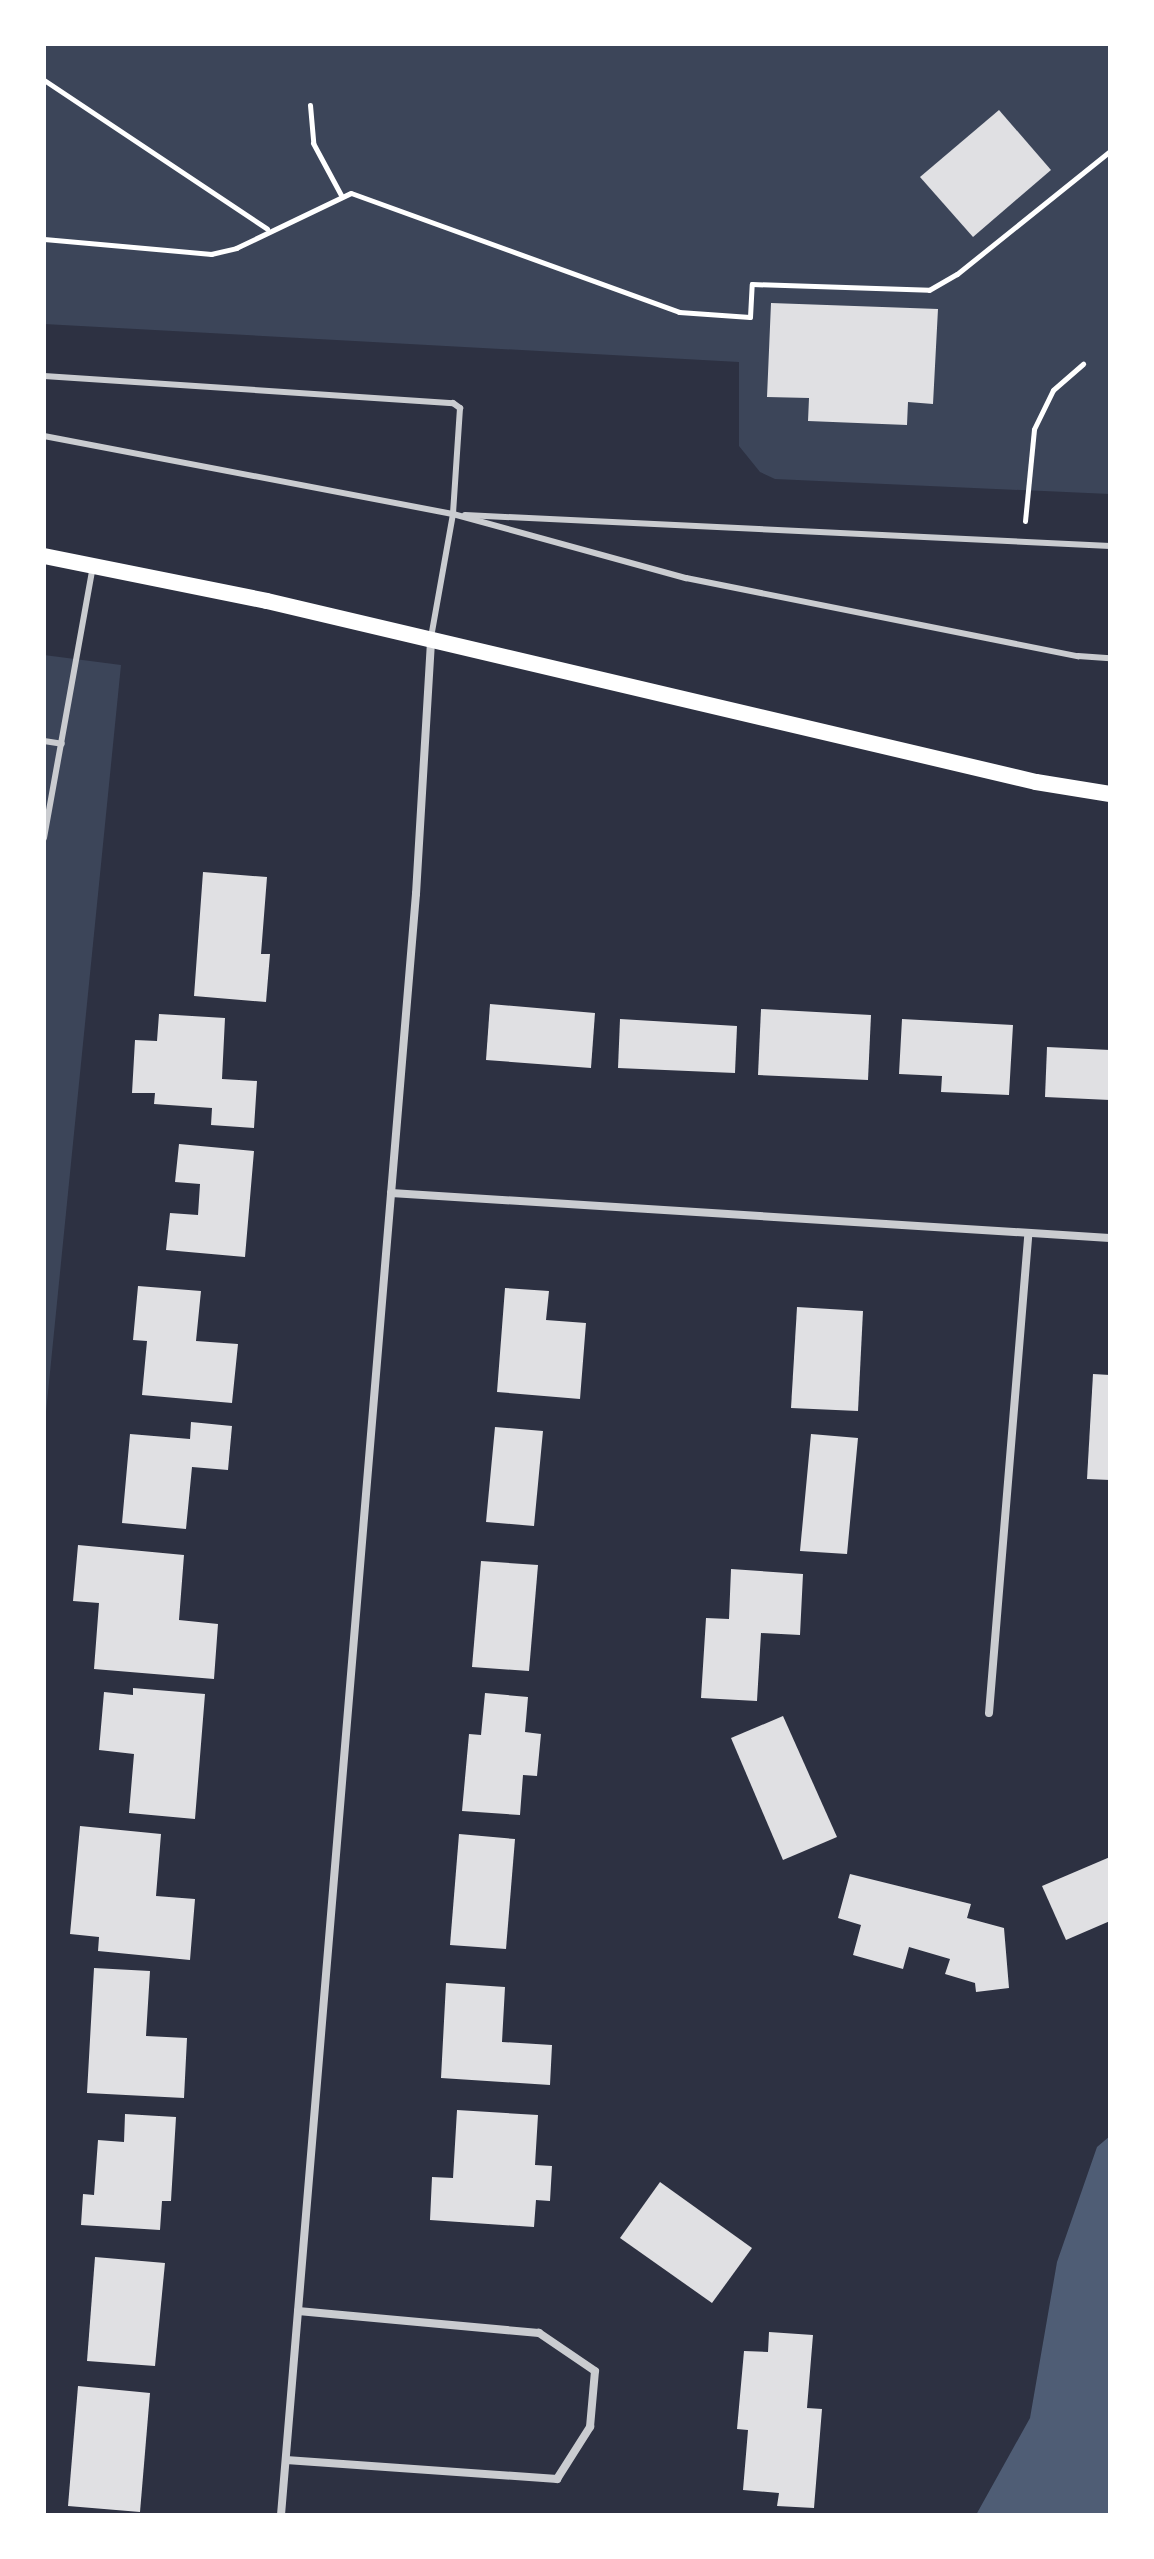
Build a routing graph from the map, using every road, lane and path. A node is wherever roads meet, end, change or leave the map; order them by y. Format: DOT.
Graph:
graph roads {
  1 [pos="44,80"];
  2 [pos="310,105"];
  3 [pos="1110,151"];
  4 [pos="341,195"];
  5 [pos="267,229"];
  6 [pos="44,239"];
  7 [pos="1083,364"];
  8 [pos="44,376"];
  9 [pos="44,436"];
  10 [pos="453,514"];
  11 [pos="1024,541"];
  12 [pos="1110,546"];
  13 [pos="44,556"];
  14 [pos="93,566"];
  15 [pos="431,642"];
  16 [pos="1110,658"];
  17 [pos="44,741"];
  18 [pos="62,744"];
  19 [pos="1110,794"];
  20 [pos="44,838"];
  21 [pos="391,1193"];
  22 [pos="1028,1235"];
  23 [pos="1110,1238"];
  24 [pos="989,1713"];
  25 [pos="298,2311"];
  26 [pos="286,2460"];
  27 [pos="281,2515"];
  1 -- 5 [label="path"];
  2 -- 4 [label="path"];
  3 -- 4 [label="path"];
  4 -- 5 [label="path"];
  5 -- 6 [label="path"];
  7 -- 11 [label="path"];
  8 -- 10 [label="lane"];
  9 -- 10 [label="lane"];
  10 -- 11 [label="lane"];
  10 -- 15 [label="lane"];
  10 -- 16 [label="lane"];
  11 -- 12 [label="lane"];
  13 -- 14 [label="main road"];
  14 -- 15 [label="main road"];
  14 -- 18 [label="lane"];
  15 -- 19 [label="main road"];
  15 -- 21 [label="street"];
  17 -- 18 [label="lane"];
  18 -- 20 [label="lane"];
  21 -- 22 [label="street"];
  21 -- 25 [label="street"];
  22 -- 23 [label="street"];
  22 -- 24 [label="street"];
  25 -- 26 [label="street"];
  25 -- 26 [label="street"];
  26 -- 27 [label="street"];
}
